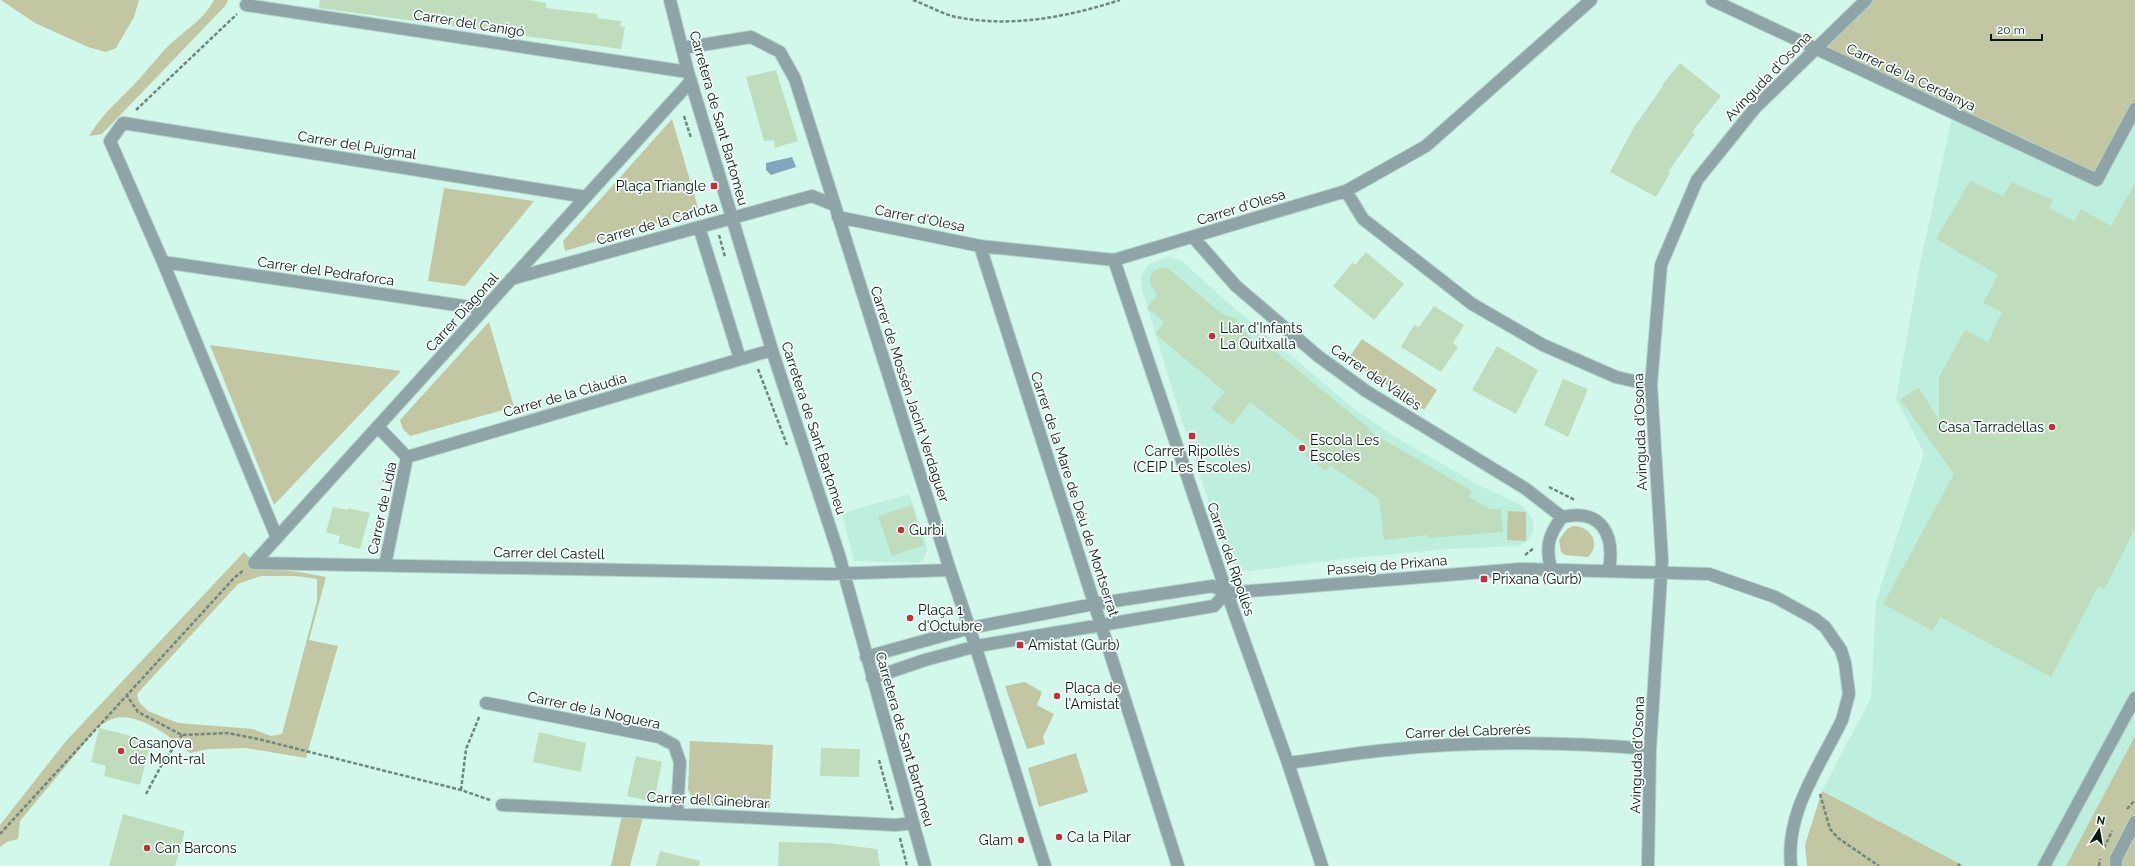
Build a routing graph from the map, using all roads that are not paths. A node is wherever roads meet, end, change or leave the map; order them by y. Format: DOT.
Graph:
graph roads {
  1 [pos="670,0"];
  2 [pos="1591,0"];
  3 [pos="1712,0"];
  4 [pos="1866,0"];
  5 [pos="246,5"];
  6 [pos="683,48"];
  7 [pos="1815,48"];
  8 [pos="690,76"];
  9 [pos="2135,109"];
  10 [pos="1346,191"];
  11 [pos="586,197"];
  12 [pos="834,205"];
  13 [pos="733,217"];
  14 [pos="838,217"];
  15 [pos="699,227"];
  16 [pos="1193,236"];
  17 [pos="980,246"];
  18 [pos="1114,260"];
  19 [pos="163,262"];
  20 [pos="511,279"];
  21 [pos="484,309"];
  22 [pos="772,350"];
  23 [pos="740,360"];
  24 [pos="1651,385"];
  25 [pos="378,427"];
  26 [pos="408,457"];
  27 [pos="1562,517"];
  28 [pos="277,538"];
  29 [pos="254,563"];
  30 [pos="385,565"];
  31 [pos="1551,568"];
  32 [pos="950,570"];
  33 [pos="1609,570"];
  34 [pos="1661,573"];
  35 [pos="843,574"];
  36 [pos="1226,593"];
  37 [pos="1094,604"];
  38 [pos="1101,625"];
  39 [pos="970,628"];
  40 [pos="977,646"];
  41 [pos="866,657"];
  42 [pos="872,678"];
  43 [pos="2135,698"];
  44 [pos="486,703"];
  45 [pos="1650,749"];
  46 [pos="1288,763"];
  47 [pos="502,805"];
  48 [pos="677,813"];
  49 [pos="2135,822"];
  50 [pos="912,823"];
  51 [pos="925,866"];
  52 [pos="1044,866"];
  53 [pos="1178,866"];
  54 [pos="1322,866"];
  55 [pos="1648,866"];
  56 [pos="1791,866"];
  57 [pos="2044,866"];
  58 [pos="2116,866"];
  1 -- 6 [label="street, Carretera de Sant Bartomeu"];
  2 -- 10 [label="street, Carrer d'Olesa"];
  3 -- 7 [label="street, Carrer de la Cerdanya"];
  4 -- 7 [label="street, Avinguda d'Osona"];
  5 -- 8 [label="street, Carrer del Canigó"];
  6 -- 8 [label="street, Carretera de Sant Bartomeu"];
  6 -- 12 [label="street, Carrer de Mossèn Jacint Verdaguer"];
  7 -- 9 [label="street, Carrer de la Cerdanya"];
  7 -- 24 [label="street, Avinguda d'Osona"];
  8 -- 11 [label="street, Carrer Diagonal"];
  8 -- 13 [label="street, Carretera de Sant Bartomeu"];
  10 -- 16 [label="street, Carrer d'Olesa"];
  10 -- 24 [label="street"];
  11 -- 19 [label="street, Carrer del Puigmal"];
  11 -- 20 [label="street, Carrer Diagonal"];
  12 -- 13 [label="street, Carrer de la Carlota"];
  12 -- 14 [label="street, Carrer de Mossèn Jacint Verdaguer"];
  13 -- 15 [label="street, Carrer de la Carlota"];
  13 -- 22 [label="street, Carretera de Sant Bartomeu"];
  14 -- 17 [label="street, Carrer d'Olesa"];
  14 -- 32 [label="street, Carrer de Mossèn Jacint Verdaguer"];
  15 -- 20 [label="street, Carrer de la Carlota"];
  15 -- 23 [label="street"];
  16 -- 18 [label="street, Carrer d'Olesa"];
  16 -- 27 [label="street, Carrer del Vallès"];
  17 -- 18 [label="street, Carrer d'Olesa"];
  17 -- 37 [label="street, Carrer de la Mare de Déu de Montserrat"];
  18 -- 36 [label="street, Carrer del Ripollès"];
  19 -- 21 [label="street, Carrer del Pedraforca"];
  19 -- 28 [label="street"];
  20 -- 21 [label="street, Carrer Diagonal"];
  21 -- 25 [label="street, Carrer Diagonal"];
  22 -- 23 [label="street, Carrer de la Clàudia"];
  22 -- 35 [label="street, Carretera de Sant Bartomeu"];
  23 -- 26 [label="street, Carrer de la Clàudia"];
  24 -- 34 [label="street, Avinguda d'Osona"];
  25 -- 26 [label="street"];
  25 -- 28 [label="street, Carrer Diagonal"];
  26 -- 30 [label="street, Carrer de Lídia"];
  27 -- 31 [label="street"];
  27 -- 33 [label="street"];
  28 -- 29 [label="street, Carrer Diagonal"];
  29 -- 30 [label="street, Carrer del Castell"];
  30 -- 35 [label="street, Carrer del Castell"];
  31 -- 33 [label="street"];
  31 -- 36 [label="street, Passeig de Prixana"];
  32 -- 35 [label="street"];
  32 -- 39 [label="street, Carrer de Mossèn Jacint Verdaguer"];
  33 -- 34 [label="street"];
  34 -- 45 [label="street, Avinguda d'Osona"];
  34 -- 56 [label="street"];
  35 -- 41 [label="street, Carretera de Sant Bartomeu"];
  36 -- 37 [label="street, Passeig de Prixana"];
  36 -- 38 [label="street"];
  36 -- 46 [label="street, Carrer del Ripollès"];
  37 -- 38 [label="street, Carrer de la Mare de Déu de Montserrat"];
  37 -- 39 [label="street, Passeig de Prixana"];
  38 -- 40 [label="street"];
  38 -- 53 [label="street, Carrer de la Mare de Déu de Montserrat"];
  39 -- 40 [label="street, Carrer de Mossèn Jacint Verdaguer"];
  39 -- 41 [label="street, Passeig de Prixana"];
  40 -- 42 [label="street"];
  40 -- 52 [label="street, Carrer de Mossèn Jacint Verdaguer"];
  41 -- 42 [label="street, Carretera de Sant Bartomeu"];
  42 -- 50 [label="street, Carretera de Sant Bartomeu"];
  43 -- 57 [label="street"];
  44 -- 48 [label="street, Carrer de la Noguera"];
  45 -- 46 [label="street, Carrer del Cabrerès"];
  45 -- 55 [label="street, Avinguda d'Osona"];
  46 -- 54 [label="street, Carrer del Ripollès"];
  47 -- 48 [label="street, Carrer del Ginebrar"];
  48 -- 50 [label="street, Carrer del Ginebrar"];
  49 -- 58 [label="street"];
  50 -- 51 [label="street, Carretera de Sant Bartomeu"];
}
